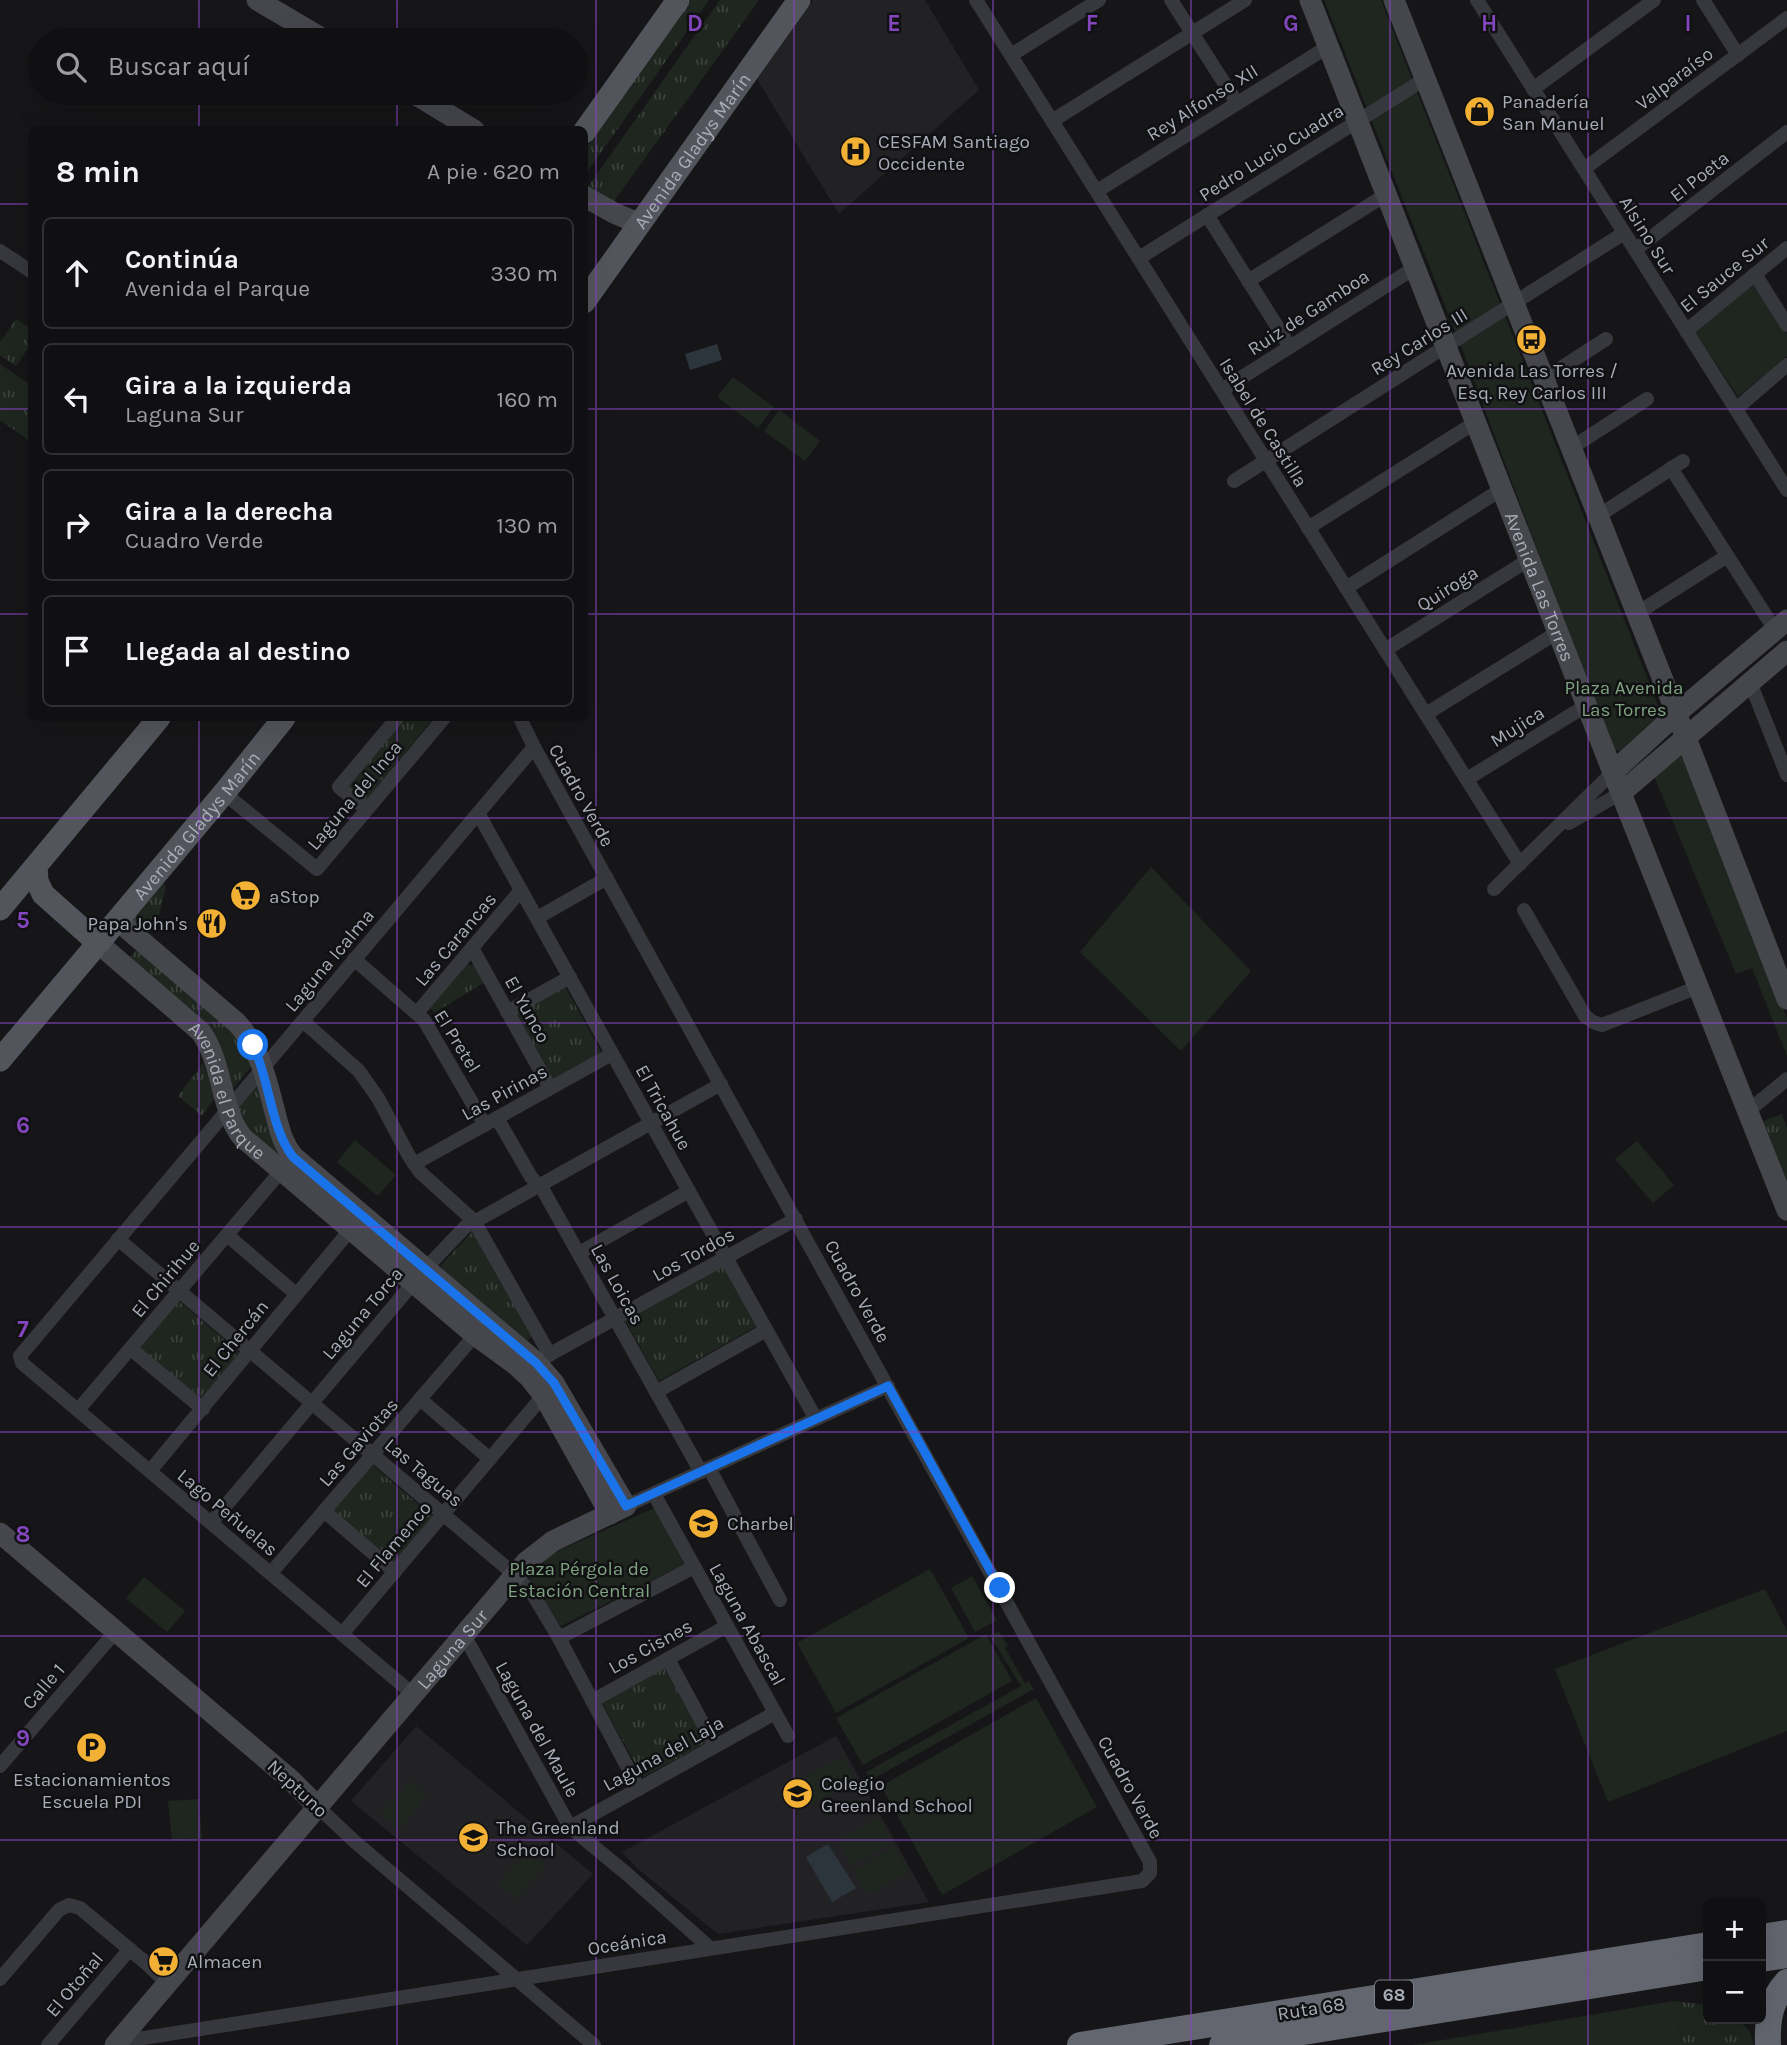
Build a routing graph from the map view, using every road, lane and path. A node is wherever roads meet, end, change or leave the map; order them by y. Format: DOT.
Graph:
graph roads {
  1 [pos="257,0"];
  2 [pos="678,0"];
  3 [pos="799,0"];
  4 [pos="976,0"];
  5 [pos="1099,0"];
  6 [pos="1171,0"];
  7 [pos="1245,0"];
  8 [pos="1310,0"];
  9 [pos="1394,0"];
  10 [pos="1654,0"];
  11 [pos="1703,0"];
  12 [pos="1480,1"];
  13 [pos="1075,6"];
  14 [pos="1787,18"];
  15 [pos="305,28"];
  16 [pos="1192,33"];
  17 [pos="1329,46"];
  18 [pos="1011,55"];
  19 [pos="1738,55"];
  20 [pos="1425,79"];
  21 [pos="1533,89"];
  22 [pos="1237,103"];
  23 [pos="433,105"];
  24 [pos="1358,120"];
  25 [pos="1052,121"];
  26 [pos="467,126"];
  27 [pos="588,126"];
  28 [pos="1787,132"];
  29 [pos="1584,169"];
  30 [pos="1097,191"];
  31 [pos="1387,194"];
  32 [pos="588,198"];
  33 [pos="1207,215"];
  34 [pos="640,224"];
  35 [pos="1624,233"];
  36 [pos="1787,248"];
  37 [pos="1635,250"];
  38 [pos="0,251"];
  39 [pos="1139,258"];
  40 [pos="1416,267"];
  41 [pos="28,269"];
  42 [pos="1755,274"];
  43 [pos="1248,281"];
  44 [pos="588,296"];
  45 [pos="1514,304"];
  46 [pos="1787,325"];
  47 [pos="1686,331"];
  48 [pos="1606,339"];
  49 [pos="1447,346"];
  50 [pos="1290,347"];
  51 [pos="1787,365"];
  52 [pos="1544,379"];
  53 [pos="1222,390"];
  54 [pos="1647,399"];
  55 [pos="1736,409"];
  56 [pos="1469,427"];
  57 [pos="1571,448"];
  58 [pos="1266,460"];
  59 [pos="1234,481"];
  60 [pos="1786,486"];
  61 [pos="1502,489"];
  62 [pos="1598,516"];
  63 [pos="1308,528"];
  64 [pos="1727,556"];
  65 [pos="1530,559"];
  66 [pos="1346,588"];
  67 [pos="1636,614"];
  68 [pos="1781,625"];
  69 [pos="1558,632"];
  70 [pos="1385,650"];
  71 [pos="1787,651"];
  72 [pos="1750,682"];
  73 [pos="1587,705"];
  74 [pos="1426,714"];
  75 [pos="1676,715"];
  76 [pos="157,721"];
  77 [pos="282,721"];
  78 [pos="394,721"];
  79 [pos="439,721"];
  80 [pos="521,721"];
  81 [pos="1686,738"];
  82 [pos="534,747"];
  83 [pos="1786,767"];
  84 [pos="1613,772"];
  85 [pos="1467,779"];
  86 [pos="224,793"];
  87 [pos="1621,793"];
  88 [pos="366,809"];
  89 [pos="478,813"];
  90 [pos="1552,832"];
  91 [pos="1520,863"];
  92 [pos="36,866"];
  93 [pos="607,878"];
  94 [pos="1494,888"];
  95 [pos="521,890"];
  96 [pos="0,909"];
  97 [pos="1524,911"];
  98 [pos="537,918"];
  99 [pos="117,920"];
  100 [pos="98,943"];
  101 [pos="472,948"];
  102 [pos="354,959"];
  103 [pos="570,977"];
  104 [pos="1698,987"];
  105 [pos="1787,999"];
  106 [pos="508,1012"];
  107 [pos="417,1013"];
  108 [pos="303,1021"];
  109 [pos="612,1054"];
  110 [pos="0,1060"];
  111 [pos="262,1069"];
  112 [pos="1787,1079"];
  113 [pos="721,1084"];
  114 [pos="550,1088"];
  115 [pos="229,1108"];
  116 [pos="1747,1112"];
  117 [pos="491,1122"];
  118 [pos="651,1123"];
  119 [pos="414,1164"];
  120 [pos="282,1170"];
  121 [pos="538,1185"];
  122 [pos="689,1191"];
  123 [pos="1787,1211"];
  124 [pos="796,1219"];
  125 [pos="474,1221"];
  126 [pos="351,1230"];
  127 [pos="227,1235"];
  128 [pos="118,1239"];
  129 [pos="579,1253"];
  130 [pos="726,1258"];
  131 [pos="419,1276"];
  132 [pos="180,1291"];
  133 [pos="296,1294"];
  134 [pos="615,1319"];
  135 [pos="766,1330"];
  136 [pos="475,1335"];
  137 [pos="131,1349"];
  138 [pos="249,1350"];
  139 [pos="19,1359"];
  140 [pos="543,1359"];
  141 [pos="888,1386"];
  142 [pos="549,1390"];
  143 [pos="656,1392"];
  144 [pos="420,1399"];
  145 [pos="312,1403"];
  146 [pos="203,1409"];
  147 [pos="78,1410"];
  148 [pos="816,1419"];
  149 [pos="373,1454"];
  150 [pos="490,1459"];
  151 [pos="705,1470"];
  152 [pos="150,1471"];
  153 [pos="654,1494"];
  154 [pos="618,1510"];
  155 [pos="324,1511"];
  156 [pos="443,1514"];
  157 [pos="211,1523"];
  158 [pos="0,1533"];
  159 [pos="694,1567"];
  160 [pos="395,1572"];
  161 [pos="271,1573"];
  162 [pos="515,1575"];
  163 [pos="780,1600"];
  164 [pos="727,1626"];
  165 [pos="116,1631"];
  166 [pos="342,1634"];
  167 [pos="464,1635"];
  168 [pos="559,1638"];
  169 [pos="668,1659"];
  170 [pos="414,1695"];
  171 [pos="592,1701"];
  172 [pos="775,1713"];
  173 [pos="788,1736"];
  174 [pos="715,1746"];
  175 [pos="0,1766"];
  176 [pos="639,1789"];
  177 [pos="318,1807"];
  178 [pos="570,1827"];
  179 [pos="1142,1881"];
  180 [pos="1787,1933"];
  181 [pos="1766,1936"];
  182 [pos="1703,1946"];
  183 [pos="710,1948"];
  184 [pos="130,1949"];
  185 [pos="1787,1955"];
  186 [pos="1766,1958"];
  187 [pos="1703,1968"];
  188 [pos="515,1978"];
  189 [pos="0,1979"];
  190 [pos="1624,1981"];
  191 [pos="1787,1982"];
  192 [pos="168,1984"];
  193 [pos="1703,1986"];
  194 [pos="1758,2024"];
  195 [pos="116,2043"];
  196 [pos="48,2045"];
  197 [pos="594,2045"];
  198 [pos="1080,2045"];
  199 [pos="1222,2045"];
  200 [pos="1768,2045"];
  1 -- 15 [label="street"];
  2 -- 27 [label="main road"];
  3 -- 34 [label="main road, Avenida Gladys Marín"];
  4 -- 18 [label="street, Isabel de Castilla"];
  5 -- 13 [label="street"];
  6 -- 16 [label="street"];
  7 -- 16 [label="street"];
  8 -- 17 [label="street, Avenida Las Torres"];
  9 -- 20 [label="street"];
  10 -- 21 [label="street"];
  11 -- 19 [label="street"];
  12 -- 21 [label="street, Alsino Sur"];
  13 -- 18 [label="street"];
  14 -- 19 [label="street, Valparaíso"];
  16 -- 22 [label="street"];
  16 -- 25 [label="street"];
  17 -- 22 [label="street, Rey Alfonso XII"];
  17 -- 24 [label="street, Avenida Las Torres"];
  18 -- 25 [label="street, Isabel de Castilla"];
  19 -- 29 [label="street, Valparaíso"];
  20 -- 24 [label="street, Pedro Lucio Cuadra"];
  20 -- 45 [label="street"];
  21 -- 29 [label="street, Alsino Sur"];
  22 -- 30 [label="street, Rey Alfonso XII"];
  23 -- 26 [label="street"];
  24 -- 31 [label="street, Avenida Las Torres"];
  24 -- 33 [label="street, Pedro Lucio Cuadra"];
  25 -- 30 [label="street, Isabel de Castilla"];
  28 -- 37 [label="street, El Poeta"];
  29 -- 35 [label="street, Alsino Sur"];
  30 -- 39 [label="street, Isabel de Castilla"];
  31 -- 40 [label="street, Avenida Las Torres"];
  31 -- 43 [label="street"];
  32 -- 34 [label="street"];
  33 -- 39 [label="street, Pedro Lucio Cuadra"];
  33 -- 43 [label="street"];
  34 -- 44 [label="main road, Avenida Gladys Marín"];
  35 -- 37 [label="street, Alsino Sur"];
  35 -- 45 [label="street, Rey Carlos III"];
  36 -- 42 [label="street, El Sauce Sur"];
  37 -- 47 [label="street, Alsino Sur"];
  38 -- 41 [label="street"];
  39 -- 53 [label="street, Isabel de Castilla"];
  40 -- 49 [label="street, Avenida Las Torres"];
  40 -- 50 [label="street, Ruiz de Gamboa"];
  42 -- 46 [label="street"];
  42 -- 47 [label="street, El Sauce Sur"];
  43 -- 50 [label="street"];
  45 -- 49 [label="street, Rey Carlos III"];
  45 -- 52 [label="street"];
  47 -- 55 [label="street, Alsino Sur"];
  48 -- 52 [label="street"];
  49 -- 56 [label="street, Avenida Las Torres"];
  49 -- 58 [label="street, Rey Carlos III"];
  50 -- 53 [label="street, Ruiz de Gamboa"];
  51 -- 55 [label="street"];
  52 -- 57 [label="street"];
  53 -- 58 [label="street, Isabel de Castilla"];
  54 -- 57 [label="street"];
  55 -- 60 [label="street, Alsino Sur"];
  56 -- 61 [label="street, Avenida Las Torres"];
  56 -- 63 [label="street"];
  57 -- 62 [label="street"];
  58 -- 59 [label="street, Rey Carlos III"];
  58 -- 63 [label="street, Isabel de Castilla"];
  61 -- 65 [label="street, Avenida Las Torres"];
  61 -- 66 [label="street"];
  62 -- 64 [label="street"];
  62 -- 67 [label="street"];
  63 -- 66 [label="street, Isabel de Castilla"];
  64 -- 67 [label="street"];
  64 -- 68 [label="street"];
  65 -- 69 [label="street, Avenida Las Torres"];
  65 -- 70 [label="street, Quiroga"];
  66 -- 70 [label="street, Isabel de Castilla"];
  67 -- 75 [label="street"];
  68 -- 75 [label="street"];
  69 -- 73 [label="street, Avenida Las Torres"];
  69 -- 74 [label="street"];
  70 -- 74 [label="street, Isabel de Castilla"];
  71 -- 72 [label="street"];
  72 -- 81 [label="street"];
  72 -- 83 [label="street"];
  73 -- 84 [label="street, Avenida Las Torres"];
  73 -- 85 [label="street, Mujica"];
  74 -- 85 [label="street, Isabel de Castilla"];
  75 -- 81 [label="street"];
  75 -- 84 [label="street"];
  76 -- 92 [label="main road"];
  77 -- 86 [label="main road, Avenida Gladys Marín"];
  78 -- 88 [label="street"];
  79 -- 88 [label="street, Laguna del Inca"];
  80 -- 82 [label="street, Cuadro Verde"];
  81 -- 87 [label="street"];
  81 -- 105 [label="street"];
  82 -- 89 [label="street, Laguna Icalma"];
  82 -- 93 [label="street, Cuadro Verde"];
  84 -- 87 [label="street, Avenida Las Torres"];
  84 -- 90 [label="street"];
  85 -- 91 [label="street, Isabel de Castilla"];
  86 -- 88 [label="street, Laguna del Inca"];
  86 -- 99 [label="main road, Avenida Gladys Marín"];
  87 -- 90 [label="street"];
  87 -- 104 [label="street, Avenida Las Torres"];
  89 -- 95 [label="street, El Tricahue"];
  89 -- 102 [label="street, Laguna Icalma"];
  90 -- 91 [label="street"];
  91 -- 94 [label="street"];
  92 -- 96 [label="main road"];
  92 -- 100 [label="main road"];
  93 -- 98 [label="street"];
  93 -- 113 [label="street, Cuadro Verde"];
  95 -- 98 [label="street, El Tricahue"];
  95 -- 101 [label="street, Las Carancas"];
  97 -- 104 [label="street"];
  98 -- 103 [label="street, El Tricahue"];
  99 -- 100 [label="main road, Avenida Gladys Marín"];
  99 -- 111 [label="street, Avenida el Parque"];
  100 -- 110 [label="main road, Avenida Gladys Marín"];
  100 -- 115 [label="street, Avenida el Parque"];
  101 -- 106 [label="street, El Yunco"];
  101 -- 107 [label="street, Las Carancas"];
  102 -- 107 [label="street, El Pretel"];
  102 -- 108 [label="street, Laguna Icalma"];
  103 -- 106 [label="street"];
  103 -- 109 [label="street, El Tricahue"];
  104 -- 116 [label="street, Avenida Las Torres"];
  106 -- 114 [label="street, El Yunco"];
  107 -- 117 [label="street, El Pretel"];
  108 -- 111 [label="street, Laguna Icalma"];
  108 -- 119 [label="street"];
  109 -- 114 [label="street, Las Pirinas"];
  109 -- 118 [label="street, El Tricahue"];
  111 -- 115 [label="street, Laguna Icalma"];
  111 -- 131 [label="street, Avenida el Parque"];
  112 -- 116 [label="street"];
  113 -- 118 [label="street, Laguna Torca"];
  113 -- 124 [label="street, Cuadro Verde"];
  114 -- 117 [label="street, Las Pirinas"];
  115 -- 120 [label="street, Avenida el Parque"];
  115 -- 128 [label="street, Laguna Icalma"];
  116 -- 123 [label="street, Avenida Las Torres"];
  117 -- 119 [label="street, Las Pirinas"];
  117 -- 121 [label="street, Las Loicas"];
  118 -- 121 [label="street, Laguna Torca"];
  118 -- 122 [label="street, El Tricahue"];
  119 -- 125 [label="street"];
  120 -- 126 [label="street, Avenida el Parque"];
  120 -- 127 [label="street, El Chirihue"];
  121 -- 125 [label="street, Laguna Torca"];
  121 -- 129 [label="street, Las Loicas"];
  122 -- 129 [label="street"];
  122 -- 130 [label="street, El Tricahue"];
  124 -- 130 [label="street, Los Tordos"];
  124 -- 141 [label="street, Cuadro Verde"];
  125 -- 131 [label="street, Laguna Torca"];
  125 -- 140 [label="street"];
  126 -- 131 [label="street, Avenida el Parque"];
  126 -- 133 [label="street, El Chercán"];
  127 -- 132 [label="street, El Chirihue"];
  127 -- 133 [label="street"];
  128 -- 132 [label="street, Las Taguas"];
  128 -- 139 [label="street, Laguna Icalma"];
  129 -- 134 [label="street, Las Loicas"];
  130 -- 134 [label="street, Los Tordos"];
  130 -- 135 [label="street, El Tricahue"];
  131 -- 136 [label="street, Avenida el Parque"];
  131 -- 140 [label="street, Avenida el Parque"];
  131 -- 145 [label="street, Laguna Torca"];
  132 -- 137 [label="street, El Chirihue"];
  132 -- 138 [label="street, Las Taguas"];
  133 -- 138 [label="street, El Chercán"];
  134 -- 140 [label="street, Los Tordos"];
  134 -- 143 [label="street, Las Loicas"];
  135 -- 143 [label="street"];
  135 -- 148 [label="street, El Tricahue"];
  136 -- 142 [label="street, Avenida el Parque"];
  136 -- 144 [label="street, Las Gaviotas"];
  137 -- 146 [label="street"];
  137 -- 147 [label="street, El Chirihue"];
  138 -- 145 [label="street, Las Taguas"];
  138 -- 146 [label="street, El Chercán"];
  139 -- 147 [label="street, Lago Peñuelas"];
  140 -- 142 [label="street, Avenida el Parque"];
  141 -- 148 [label="street, Laguna Sur"];
  141 -- 179 [label="street, Cuadro Verde"];
  142 -- 150 [label="street, El Flamenco"];
  142 -- 154 [label="street, Avenida el Parque"];
  143 -- 151 [label="street, Las Loicas"];
  144 -- 149 [label="street, Las Gaviotas"];
  144 -- 150 [label="street"];
  145 -- 149 [label="street, Las Taguas"];
  145 -- 157 [label="street, Laguna Torca"];
  146 -- 152 [label="street, El Chercán"];
  147 -- 152 [label="street, Lago Peñuelas"];
  148 -- 151 [label="street, Laguna Sur"];
  149 -- 155 [label="street, Las Gaviotas"];
  149 -- 156 [label="street, Las Taguas"];
  150 -- 156 [label="street, El Flamenco"];
  151 -- 153 [label="street, Laguna Sur"];
  151 -- 163 [label="street, Las Loicas"];
  152 -- 157 [label="street, Lago Peñuelas"];
  153 -- 154 [label="street, Laguna Sur"];
  153 -- 159 [label="street, Laguna Abascal"];
  154 -- 162 [label="street, Laguna Sur"];
  155 -- 160 [label="street"];
  155 -- 161 [label="street, Las Gaviotas"];
  156 -- 160 [label="street, El Flamenco"];
  156 -- 162 [label="street, Las Taguas"];
  157 -- 161 [label="street, Lago Peñuelas"];
  158 -- 165 [label="street, Neptuno"];
  159 -- 164 [label="street, Laguna Abascal"];
  159 -- 168 [label="street"];
  160 -- 166 [label="street, El Flamenco"];
  161 -- 166 [label="street, Lago Peñuelas"];
  162 -- 167 [label="street, Laguna Sur"];
  162 -- 168 [label="street, Las Taguas"];
  164 -- 169 [label="street, Los Cisnes"];
  164 -- 172 [label="street, Laguna Abascal"];
  165 -- 175 [label="street, Calle 1"];
  165 -- 177 [label="street, Neptuno"];
  166 -- 170 [label="street, Lago Peñuelas"];
  167 -- 170 [label="street, Laguna Sur"];
  167 -- 178 [label="street, Laguna del Maule"];
  168 -- 171 [label="street, Las Taguas"];
  169 -- 171 [label="street, Los Cisnes"];
  169 -- 174 [label="street"];
  170 -- 177 [label="street, Laguna Sur"];
  171 -- 176 [label="street, Las Taguas"];
  172 -- 173 [label="street, Laguna Abascal"];
  172 -- 174 [label="street, Laguna del Laja"];
  174 -- 176 [label="street, Laguna del Laja"];
  176 -- 178 [label="street, Laguna del Laja"];
  177 -- 188 [label="street, Neptuno"];
  177 -- 192 [label="street, Laguna Sur"];
  178 -- 183 [label="street, Laguna del Maule"];
  179 -- 183 [label="street, Oceánica"];
  180 -- 181 [label="highway"];
  182 -- 198 [label="highway, Ruta 68 / 68"];
  183 -- 188 [label="street, Oceánica"];
  184 -- 189 [label="street"];
  184 -- 192 [label="street"];
  184 -- 196 [label="street, El Otoñal"];
  185 -- 186 [label="highway"];
  187 -- 190 [label="highway, Ruta 68 / 68"];
  188 -- 195 [label="street, Oceánica"];
  188 -- 197 [label="street, Neptuno"];
  190 -- 193 [label="highway"];
  190 -- 199 [label="highway, Ruta 68 / 68"];
  191 -- 200 [label="highway"];
  192 -- 195 [label="street, Laguna Sur"];
  194 -- 200 [label="highway"];
}
